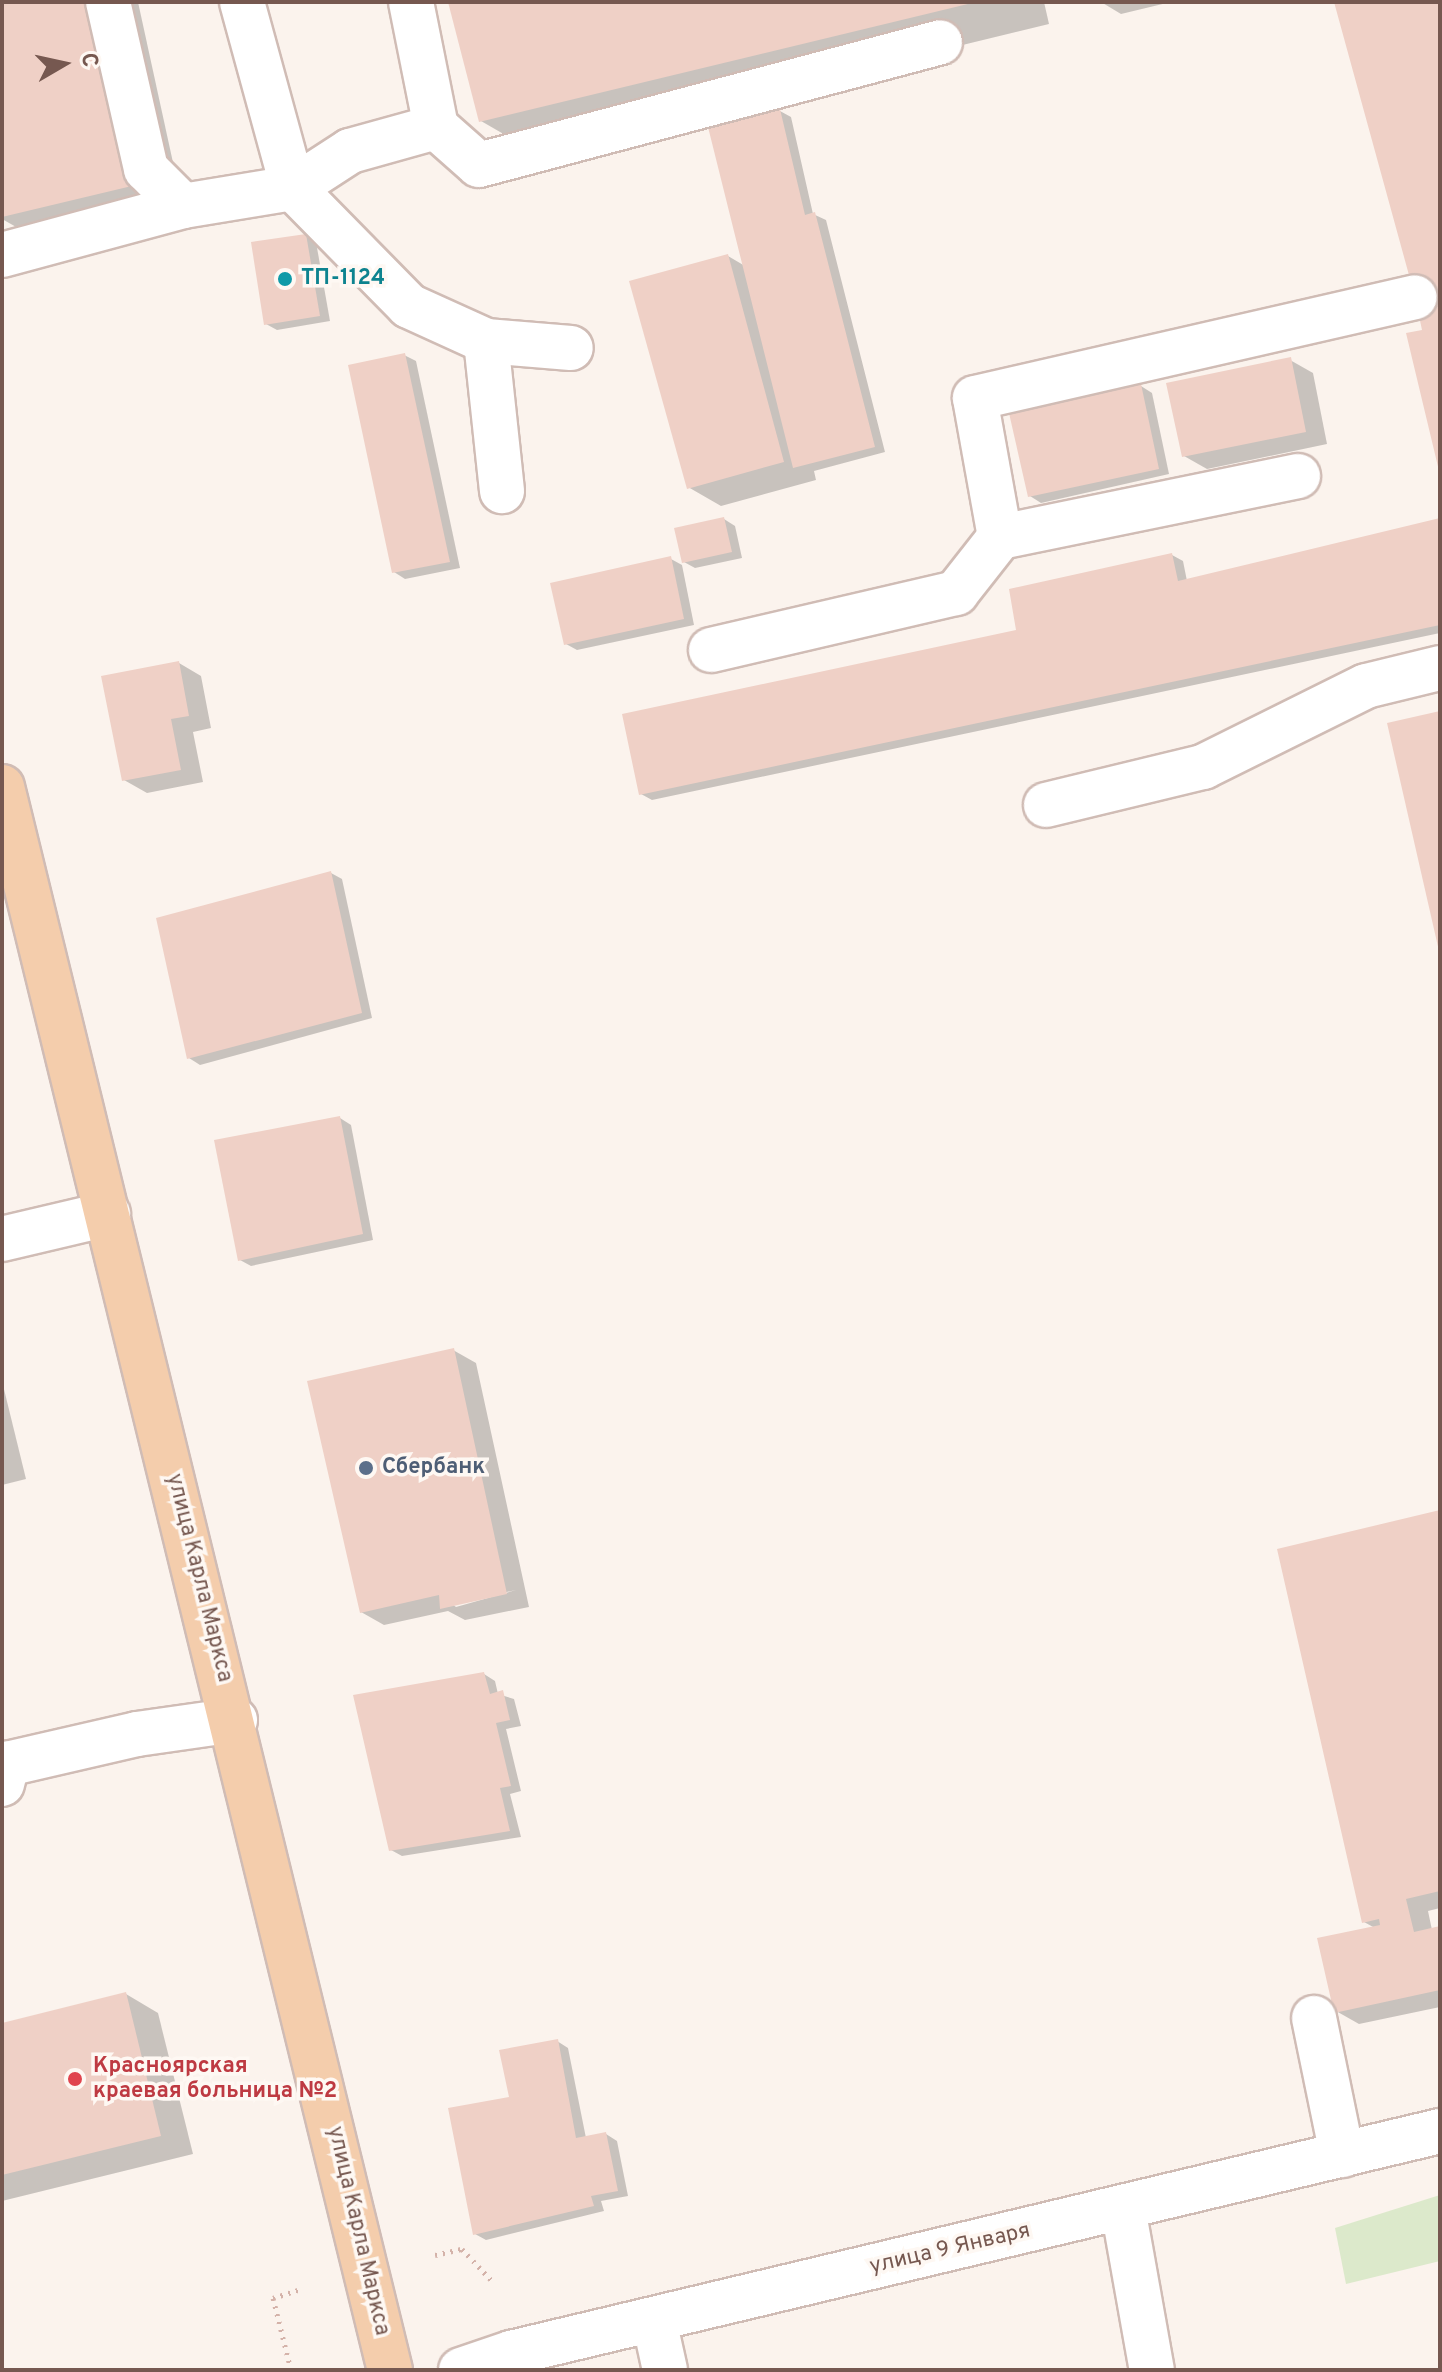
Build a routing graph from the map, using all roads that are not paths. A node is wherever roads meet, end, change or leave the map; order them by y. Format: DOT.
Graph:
graph roads {
  1 [pos="108,2"];
  2 [pos="242,2"];
  3 [pos="411,2"];
  4 [pos="940,42"];
  5 [pos="436,127"];
  6 [pos="293,188"];
  7 [pos="183,206"];
  8 [pos="2,255"];
  9 [pos="1415,297"];
  10 [pos="486,341"];
  11 [pos="571,348"];
  12 [pos="1298,476"];
  13 [pos="502,491"];
  14 [pos="1000,537"];
  15 [pos="711,650"];
  16 [pos="1440,668"];
  17 [pos="3,799"];
  18 [pos="1046,805"];
  19 [pos="108,1214"];
  20 [pos="2,1239"];
  21 [pos="235,1720"];
  22 [pos="4,1768"];
  23 [pos="1314,2018"];
  24 [pos="1440,2131"];
  25 [pos="1342,2155"];
  26 [pos="1123,2208"];
  27 [pos="654,2320"];
  28 [pos="390,2370"];
  29 [pos="461,2370"];
  30 [pos="665,2370"];
  31 [pos="1152,2370"];
  1 -- 7 [label="street"];
  2 -- 6 [label="street"];
  3 -- 5 [label="street"];
  4 -- 5 [label="street"];
  5 -- 6 [label="street"];
  6 -- 7 [label="street"];
  6 -- 10 [label="street"];
  7 -- 8 [label="street"];
  9 -- 14 [label="street"];
  10 -- 11 [label="street"];
  10 -- 13 [label="street"];
  12 -- 14 [label="street"];
  14 -- 15 [label="street"];
  16 -- 18 [label="street"];
  17 -- 19 [label="main road, улица Карла Маркса"];
  19 -- 20 [label="street"];
  19 -- 21 [label="main road, улица Карла Маркса"];
  21 -- 22 [label="street"];
  21 -- 28 [label="main road, улица Карла Маркса"];
  23 -- 25 [label="street"];
  24 -- 25 [label="street, улица 9 Января"];
  25 -- 26 [label="street, улица 9 Января"];
  26 -- 27 [label="street, улица 9 Января"];
  26 -- 31 [label="street"];
  27 -- 29 [label="street, улица 9 Января"];
  27 -- 30 [label="street"];
}
